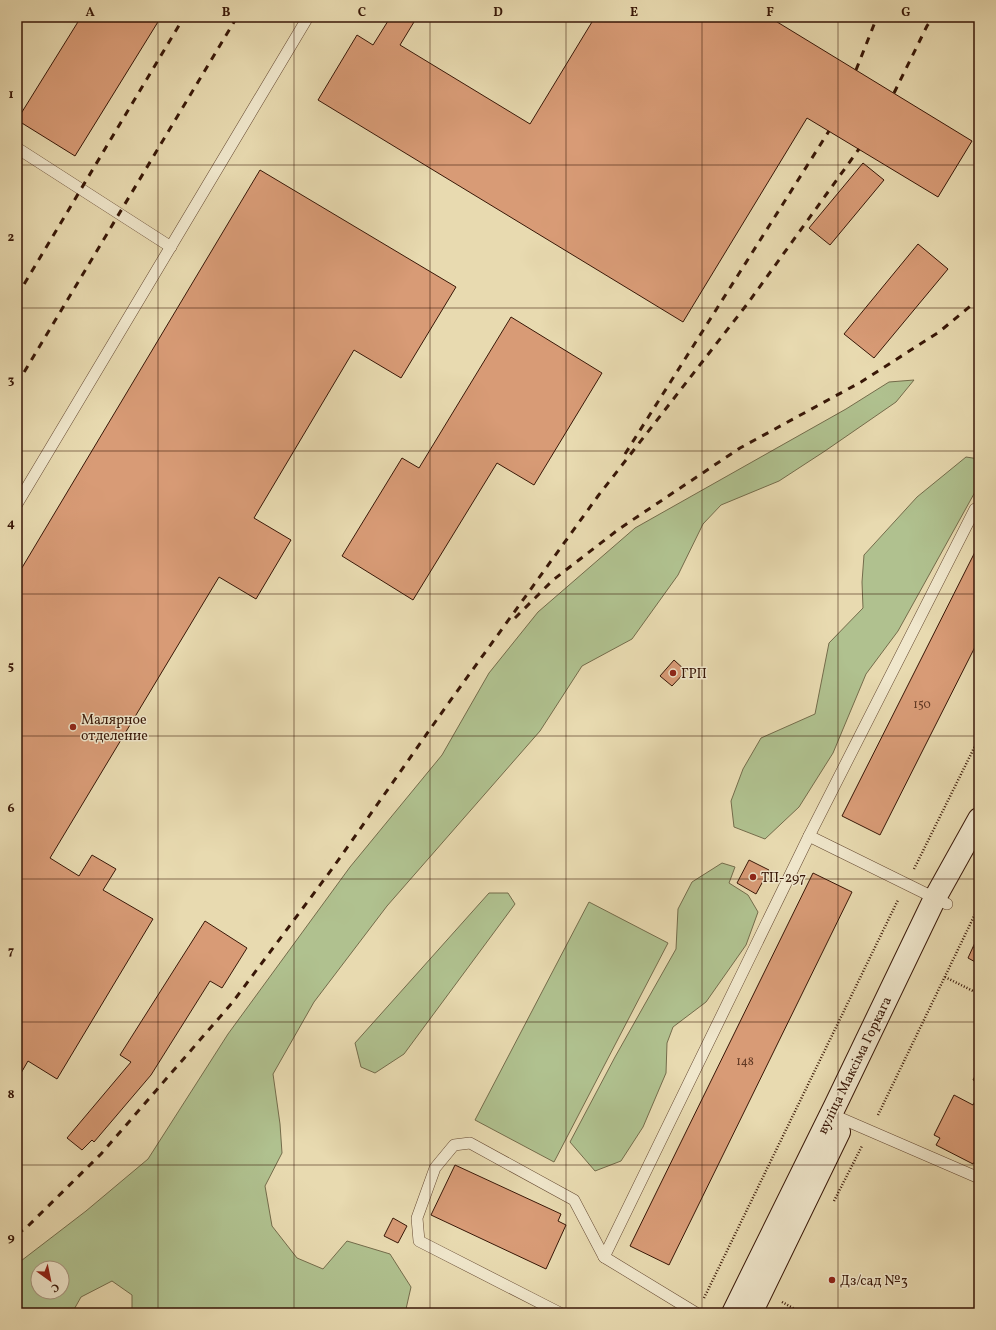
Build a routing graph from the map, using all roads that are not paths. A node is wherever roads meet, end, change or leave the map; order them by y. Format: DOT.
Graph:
graph roads {
  1 [pos="308,17"];
  2 [pos="17,148"];
  3 [pos="172,247"];
  4 [pos="17,504"];
  5 [pos="976,509"];
  6 [pos="979,819"];
  7 [pos="808,836"];
  8 [pos="979,836"];
  9 [pos="941,901"];
  10 [pos="838,1117"];
  11 [pos="979,1178"];
  12 [pos="604,1257"];
  13 [pos="560,1313"];
  14 [pos="696,1313"];
  15 [pos="733,1313"];
  16 [pos="751,1313"];
  1 -- 3 [label="lane"];
  2 -- 3 [label="lane"];
  3 -- 4 [label="lane"];
  5 -- 7 [label="lane"];
  6 -- 9 [label="main road, вуліца Максіма Горкага"];
  7 -- 9 [label="lane"];
  7 -- 12 [label="lane"];
  8 -- 9 [label="main road, вуліца Максіма Горкага"];
  9 -- 10 [label="main road, вуліца Максіма Горкага"];
  10 -- 11 [label="lane"];
  10 -- 15 [label="main road, вуліца Максіма Горкага"];
  10 -- 16 [label="main road, вуліца Максіма Горкага"];
  12 -- 13 [label="lane"];
  12 -- 14 [label="lane"];
}
